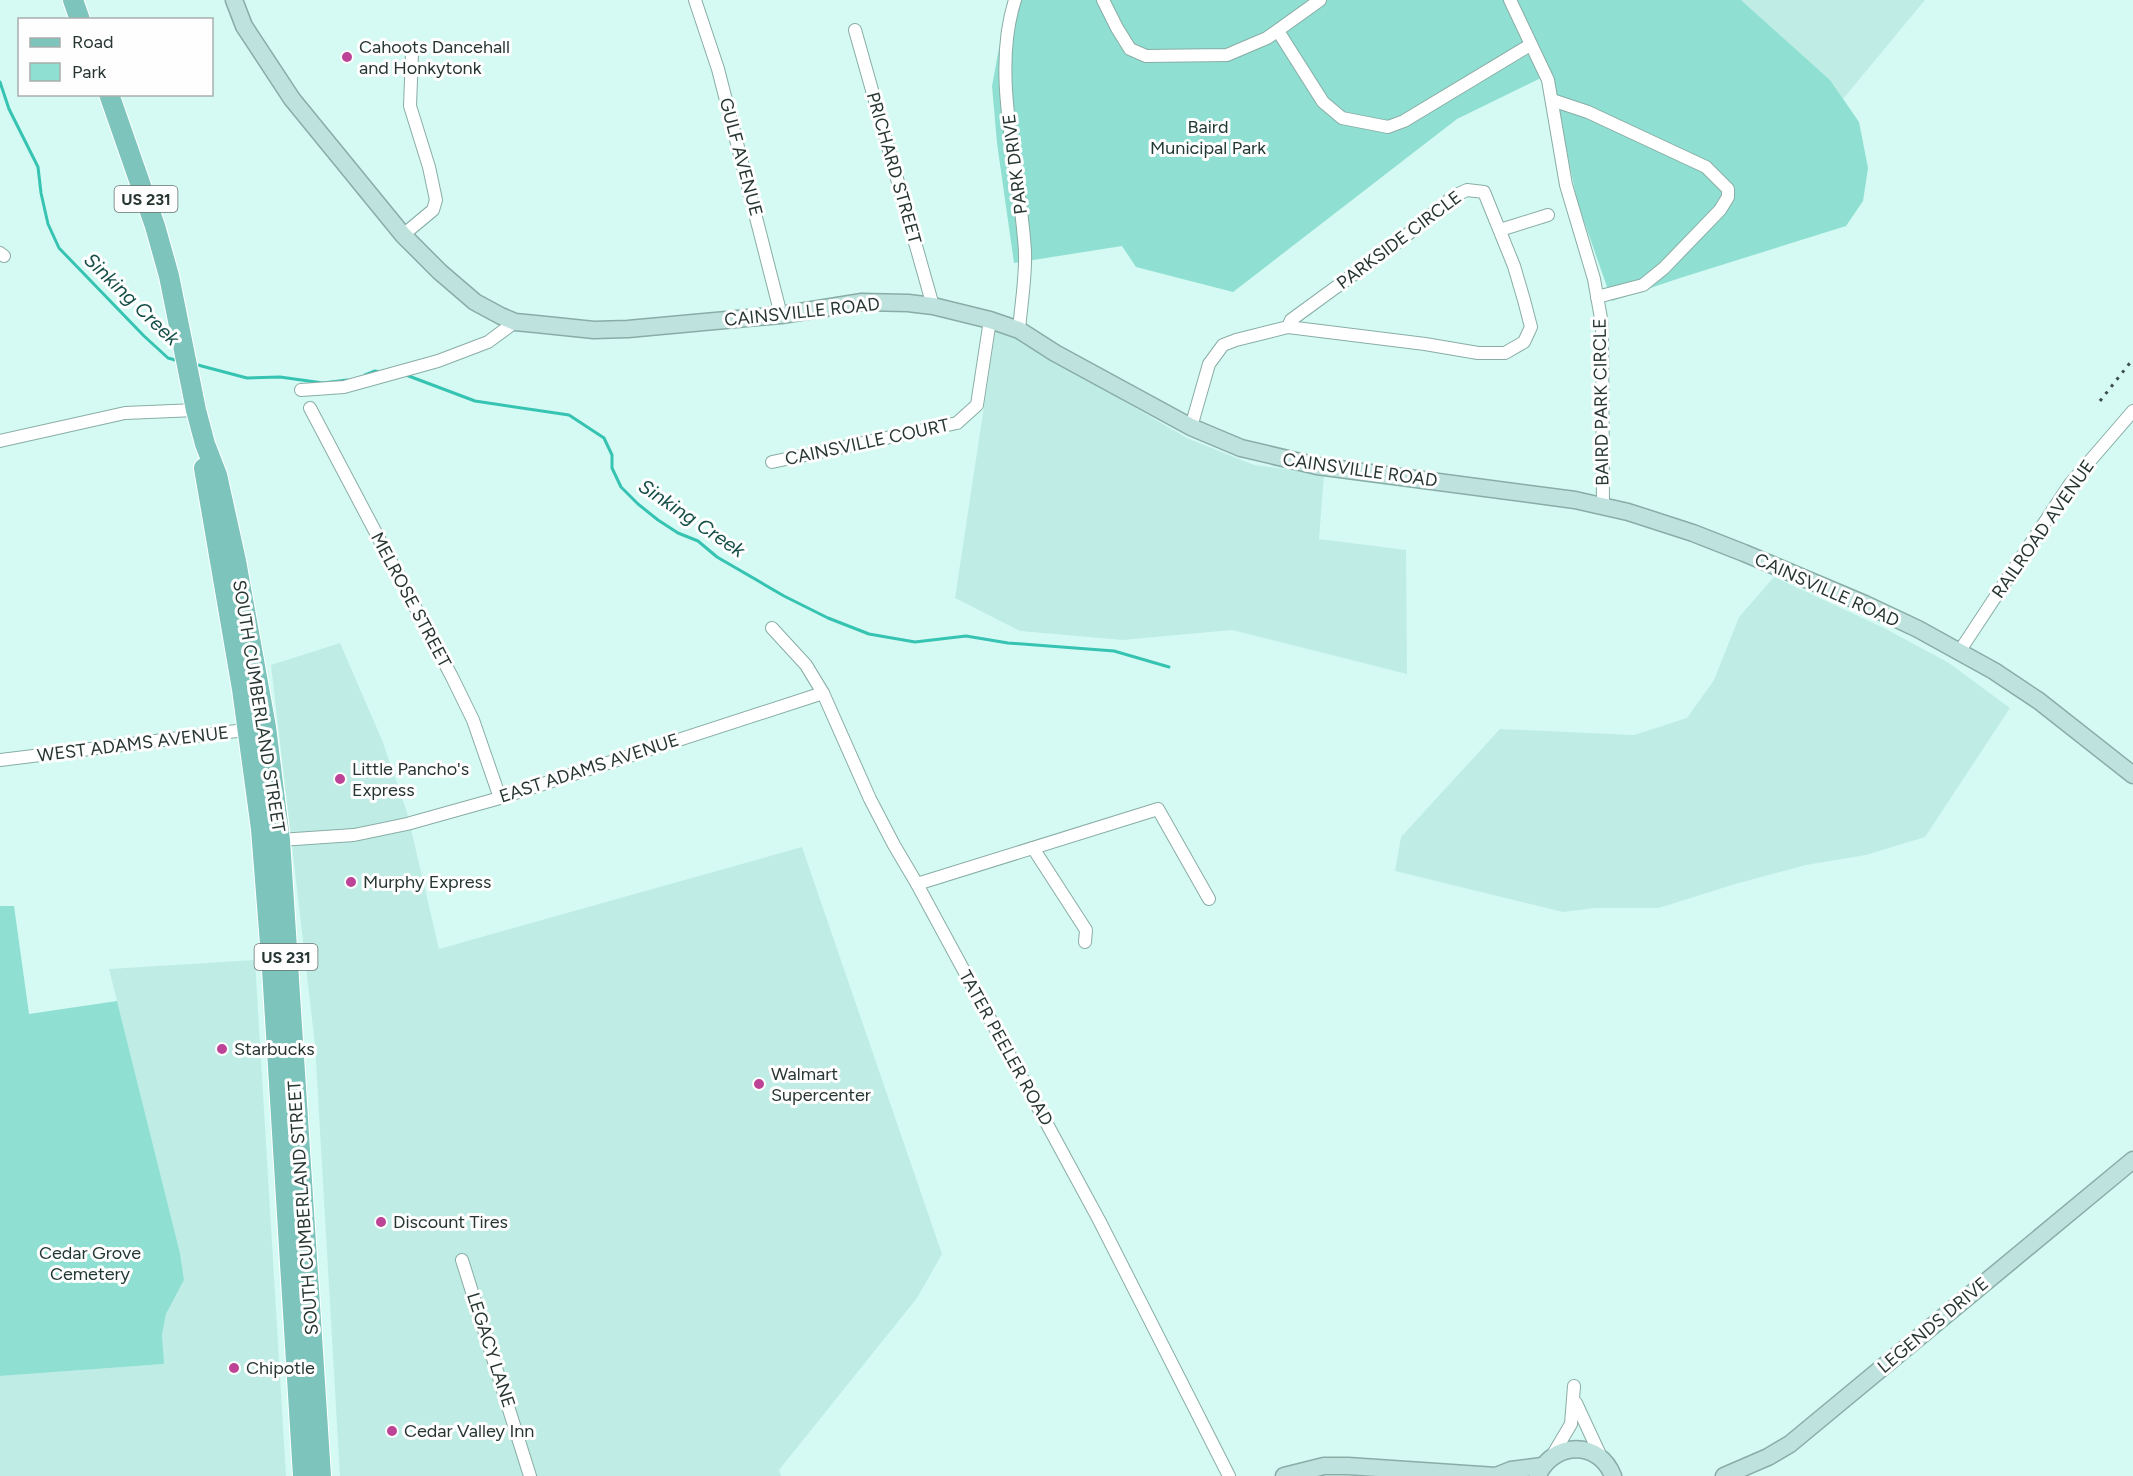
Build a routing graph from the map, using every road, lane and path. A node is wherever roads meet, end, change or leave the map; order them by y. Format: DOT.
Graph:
graph roads {
  1 [pos="73,0"];
  2 [pos="234,0"];
  3 [pos="695,0"];
  4 [pos="1015,0"];
  5 [pos="1103,0"];
  6 [pos="1320,0"];
  7 [pos="1510,0"];
  8 [pos="79,18"];
  9 [pos="855,30"];
  10 [pos="1278,31"];
  11 [pos="1530,45"];
  12 [pos="412,54"];
  13 [pos="110,96"];
  14 [pos="1552,100"];
  15 [pos="1548,215"];
  16 [pos="1500,230"];
  17 [pos="402,236"];
  18 [pos="1597,297"];
  19 [pos="933,306"];
  20 [pos="781,315"];
  21 [pos="990,320"];
  22 [pos="515,321"];
  23 [pos="1288,327"];
  24 [pos="1019,330"];
  25 [pos="301,390"];
  26 [pos="194,401"];
  27 [pos="309,408"];
  28 [pos="2133,411"];
  29 [pos="1191,427"];
  30 [pos="0,441"];
  31 [pos="772,462"];
  32 [pos="1603,507"];
  33 [pos="772,628"];
  34 [pos="1959,652"];
  35 [pos="823,693"];
  36 [pos="257,729"];
  37 [pos="0,760"];
  38 [pos="2133,775"];
  39 [pos="500,798"];
  40 [pos="280,840"];
  41 [pos="1033,848"];
  42 [pos="917,884"];
  43 [pos="1209,900"];
  44 [pos="1085,942"];
  45 [pos="2133,1160"];
  46 [pos="462,1260"];
  47 [pos="1544,1466"];
  48 [pos="1609,1468"];
  49 [pos="1489,1475"];
  50 [pos="303,1476"];
  51 [pos="321,1476"];
  52 [pos="530,1476"];
  53 [pos="1229,1476"];
  54 [pos="1284,1476"];
  55 [pos="1497,1476"];
  56 [pos="1629,1476"];
  57 [pos="1724,1476"];
  1 -- 8 [label="main road"];
  2 -- 17 [label="main road, CAINSVILLE ROAD"];
  3 -- 20 [label="street, GULF AVENUE"];
  4 -- 24 [label="street, PARK DRIVE"];
  5 -- 10 [label="street"];
  6 -- 10 [label="street"];
  7 -- 11 [label="street, BAIRD PARK CIRCLE"];
  9 -- 19 [label="street, PRICHARD STREET"];
  10 -- 11 [label="street"];
  11 -- 14 [label="street, BAIRD PARK CIRCLE"];
  12 -- 17 [label="street"];
  13 -- 26 [label="main road, SOUTH CUMBERLAND STREET / US 231"];
  14 -- 18 [label="street, BAIRD PARK CIRCLE"];
  14 -- 18 [label="street, BAIRD PARK CIRCLE"];
  15 -- 16 [label="street"];
  16 -- 23 [label="street, PARKSIDE CIRCLE"];
  16 -- 23 [label="street, PARKSIDE CIRCLE"];
  17 -- 22 [label="main road, CAINSVILLE ROAD"];
  18 -- 32 [label="street, BAIRD PARK CIRCLE"];
  19 -- 20 [label="main road, CAINSVILLE ROAD"];
  19 -- 21 [label="main road, CAINSVILLE ROAD"];
  20 -- 22 [label="main road, CAINSVILLE ROAD"];
  21 -- 24 [label="main road, CAINSVILLE ROAD"];
  21 -- 31 [label="street, CAINSVILLE COURT"];
  22 -- 25 [label="street"];
  23 -- 29 [label="street, PARKSIDE CIRCLE"];
  24 -- 29 [label="main road, CAINSVILLE ROAD"];
  26 -- 30 [label="street"];
  26 -- 36 [label="main road, SOUTH CUMBERLAND STREET / US 231"];
  27 -- 39 [label="street, MELROSE STREET"];
  28 -- 34 [label="street, RAILROAD AVENUE"];
  29 -- 32 [label="main road, CAINSVILLE ROAD"];
  32 -- 34 [label="main road, CAINSVILLE ROAD"];
  33 -- 35 [label="street, TATER PEELER ROAD"];
  34 -- 38 [label="main road, CAINSVILLE ROAD"];
  35 -- 39 [label="street, EAST ADAMS AVENUE"];
  35 -- 42 [label="street, TATER PEELER ROAD"];
  36 -- 37 [label="street, WEST ADAMS AVENUE"];
  36 -- 40 [label="main road, SOUTH CUMBERLAND STREET / US 231"];
  36 -- 50 [label="main road, SOUTH CUMBERLAND STREET / US 231"];
  39 -- 40 [label="street, EAST ADAMS AVENUE"];
  40 -- 51 [label="main road, SOUTH CUMBERLAND STREET / US 231"];
  41 -- 42 [label="street"];
  41 -- 43 [label="street"];
  41 -- 44 [label="street"];
  42 -- 53 [label="street, TATER PEELER ROAD"];
  45 -- 57 [label="main road, LEGENDS DRIVE"];
  46 -- 52 [label="street, LEGACY LANE"];
  47 -- 48 [label="main road"];
  47 -- 48 [label="street"];
  47 -- 55 [label="main road"];
  48 -- 56 [label="main road"];
  49 -- 54 [label="main road"];
  49 -- 55 [label="main road"];
}
